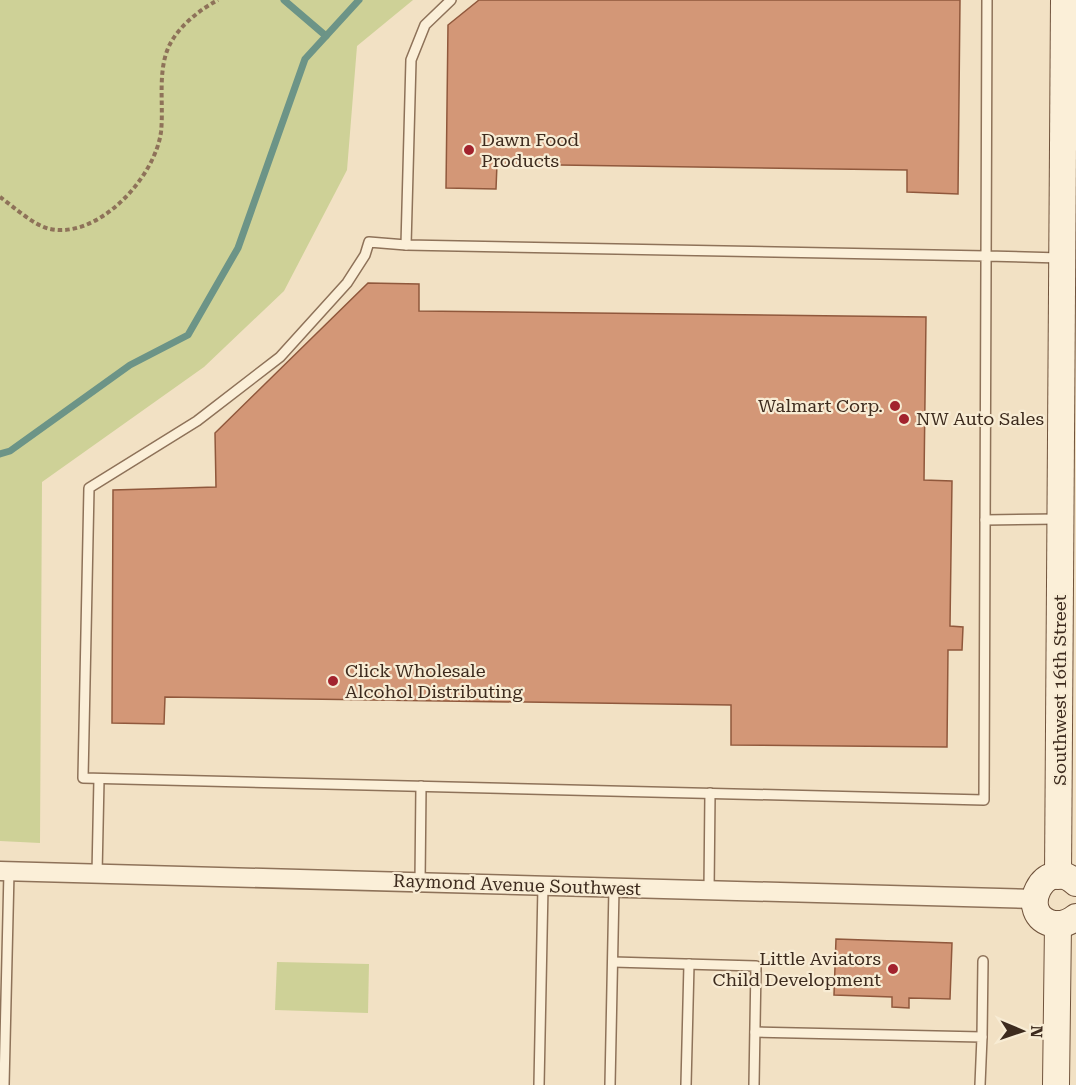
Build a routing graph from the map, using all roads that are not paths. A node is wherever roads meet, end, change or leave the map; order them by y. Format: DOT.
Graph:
graph roads {
  1 [pos="452,0"];
  2 [pos="987,0"];
  3 [pos="1064,0"];
  4 [pos="1070,163"];
  5 [pos="406,245"];
  6 [pos="986,256"];
  7 [pos="1062,258"];
  8 [pos="1061,519"];
  9 [pos="985,520"];
  10 [pos="99,778"];
  11 [pos="421,786"];
  12 [pos="710,793"];
  13 [pos="4,871"];
  14 [pos="97,874"];
  15 [pos="1067,879"];
  16 [pos="420,882"];
  17 [pos="543,886"];
  18 [pos="614,888"];
  19 [pos="709,890"];
  20 [pos="1035,899"];
  21 [pos="1067,920"];
  22 [pos="983,961"];
  23 [pos="613,962"];
  24 [pos="689,964"];
  25 [pos="755,1032"];
  26 [pos="982,1037"];
  27 [pos="4,1085"];
  28 [pos="539,1085"];
  29 [pos="610,1085"];
  30 [pos="686,1085"];
  31 [pos="754,1085"];
  32 [pos="980,1085"];
  33 [pos="1056,1085"];
  1 -- 5 [label="lane"];
  2 -- 6 [label="lane"];
  3 -- 4 [label="street, Southwest 16th Street"];
  4 -- 7 [label="street, Southwest 16th Street"];
  5 -- 6 [label="lane"];
  5 -- 10 [label="lane"];
  6 -- 7 [label="lane"];
  6 -- 9 [label="lane"];
  7 -- 8 [label="street, Southwest 16th Street"];
  8 -- 9 [label="lane"];
  8 -- 15 [label="street, Southwest 16th Street"];
  9 -- 12 [label="lane"];
  10 -- 11 [label="lane"];
  10 -- 14 [label="lane"];
  11 -- 12 [label="lane"];
  11 -- 16 [label="lane"];
  12 -- 19 [label="lane"];
  13 -- 14 [label="street, Raymond Avenue Southwest"];
  13 -- 27 [label="lane"];
  14 -- 16 [label="street, Raymond Avenue Southwest"];
  15 -- 20 [label="street, Southwest 16th Street"];
  16 -- 17 [label="street, Raymond Avenue Southwest"];
  17 -- 18 [label="street, Raymond Avenue Southwest"];
  17 -- 28 [label="lane"];
  18 -- 19 [label="street, Raymond Avenue Southwest"];
  18 -- 23 [label="lane"];
  19 -- 20 [label="street, Raymond Avenue Southwest"];
  20 -- 21 [label="street"];
  21 -- 33 [label="street"];
  22 -- 26 [label="lane"];
  23 -- 24 [label="lane"];
  23 -- 29 [label="lane"];
  24 -- 25 [label="lane"];
  24 -- 30 [label="lane"];
  25 -- 26 [label="lane"];
  25 -- 31 [label="lane"];
  26 -- 32 [label="lane"];
}
